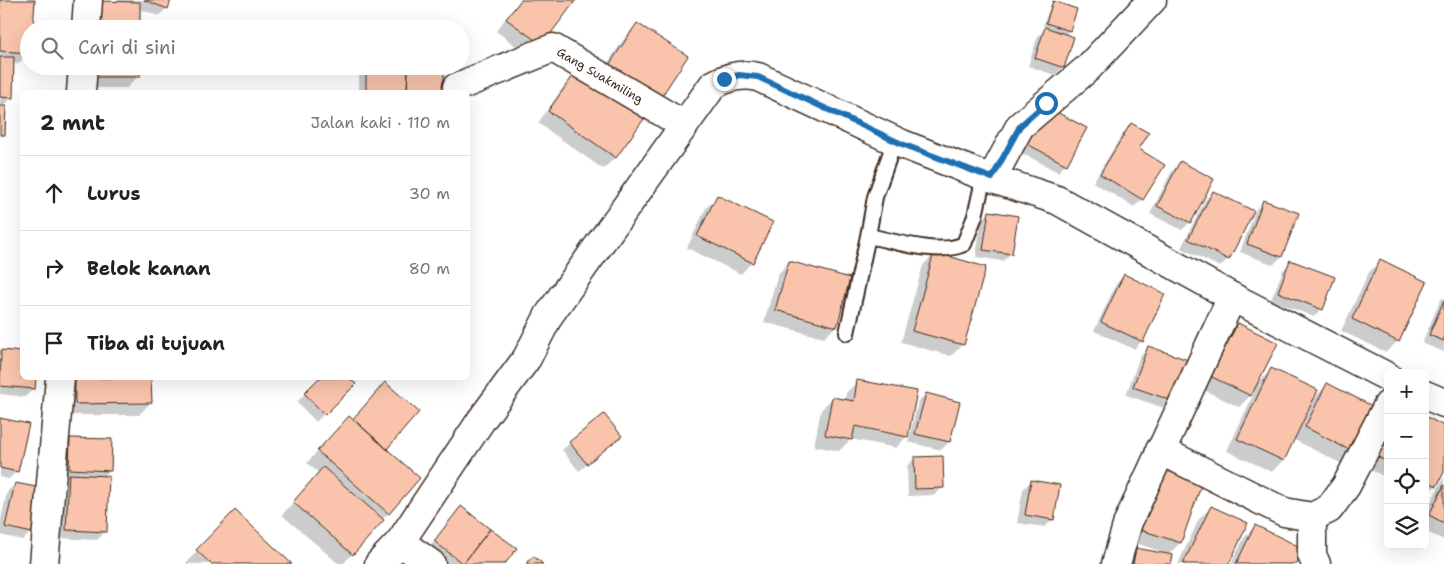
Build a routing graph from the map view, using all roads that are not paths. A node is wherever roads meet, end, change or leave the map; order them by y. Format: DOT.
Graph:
graph roads {
  1 [pos="88,0"];
  2 [pos="1152,0"];
  3 [pos="87,20"];
  4 [pos="82,75"];
  5 [pos="457,88"];
  6 [pos="81,90"];
  7 [pos="684,125"];
  8 [pos="896,140"];
  9 [pos="988,177"];
  10 [pos="868,236"];
  11 [pos="1232,298"];
  12 [pos="847,333"];
  13 [pos="1384,375"];
  14 [pos="60,380"];
  15 [pos="1429,396"];
  16 [pos="1444,403"];
  17 [pos="1384,413"];
  18 [pos="1160,450"];
  19 [pos="1312,516"];
  20 [pos="400,542"];
  21 [pos="44,564"];
  22 [pos="379,564"];
  23 [pos="431,564"];
  24 [pos="1116,564"];
  25 [pos="1316,564"];
  1 -- 3 [label="street"];
  2 -- 9 [label="street"];
  4 -- 6 [label="street"];
  5 -- 7 [label="street, Gang Suakmiling"];
  7 -- 8 [label="street"];
  7 -- 20 [label="street"];
  8 -- 9 [label="street"];
  8 -- 10 [label="lane"];
  9 -- 10 [label="lane"];
  9 -- 11 [label="street"];
  10 -- 12 [label="lane"];
  11 -- 13 [label="street"];
  11 -- 18 [label="street"];
  14 -- 21 [label="street"];
  15 -- 16 [label="street"];
  17 -- 19 [label="street"];
  18 -- 19 [label="street"];
  18 -- 24 [label="street"];
  19 -- 25 [label="street"];
  20 -- 22 [label="street"];
  20 -- 23 [label="street"];
}
